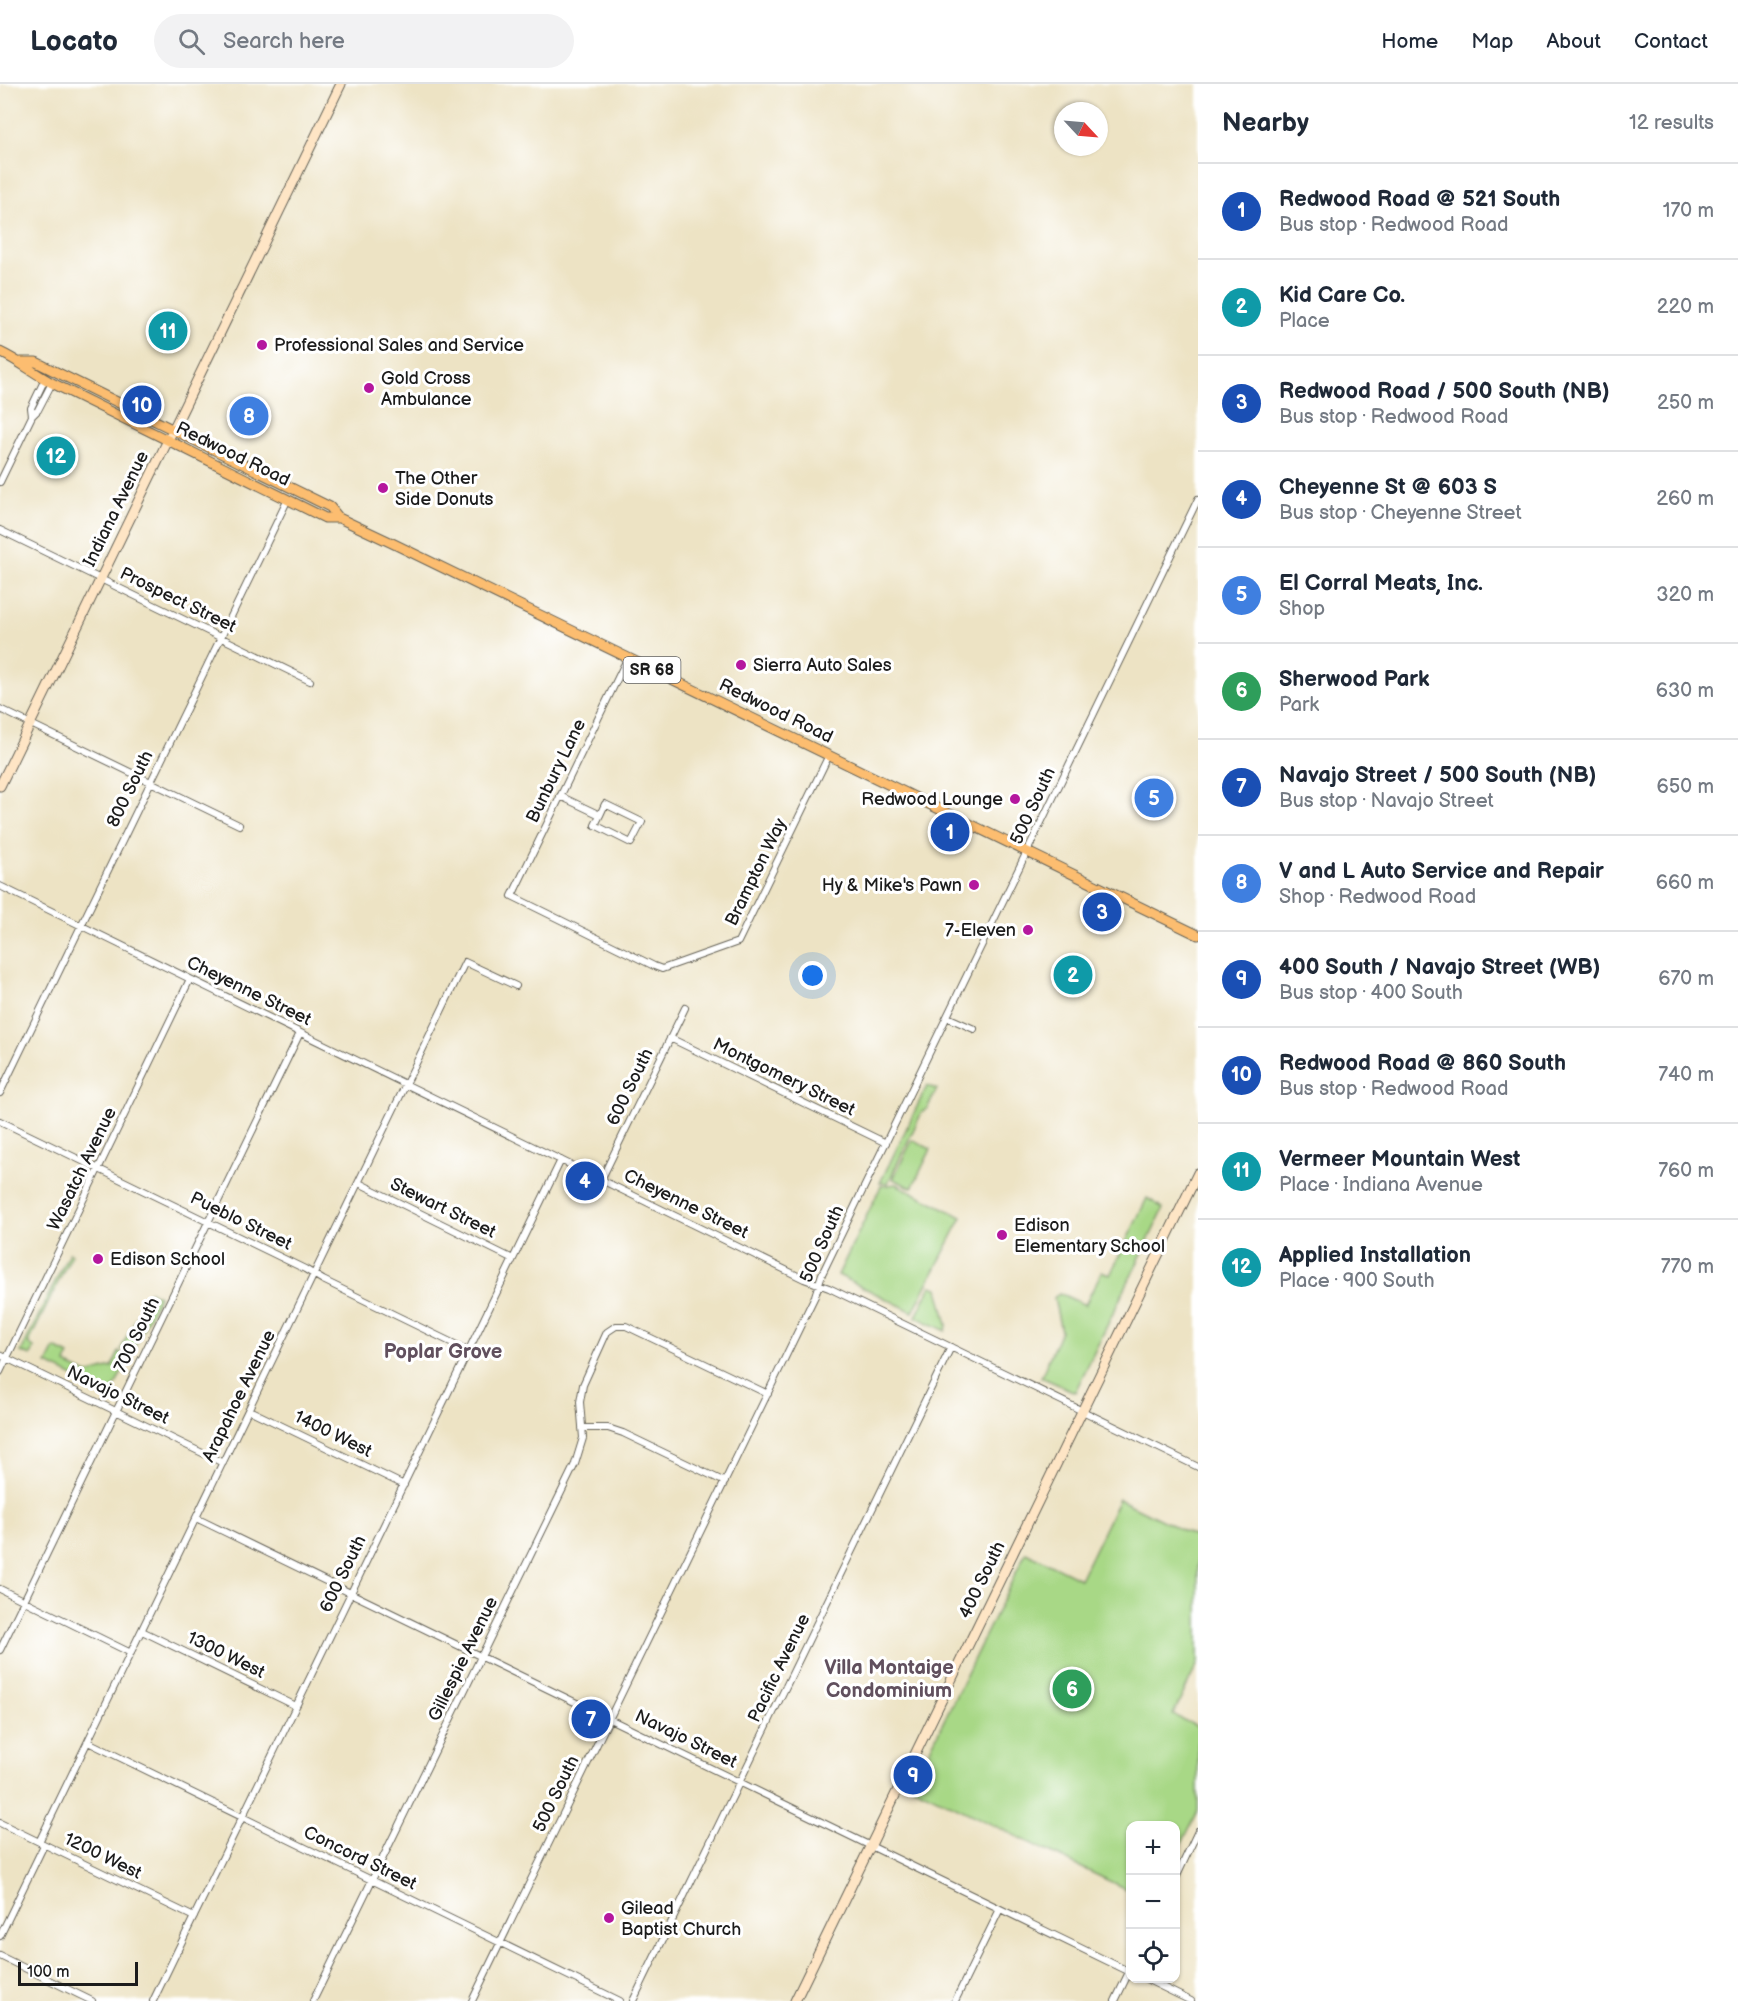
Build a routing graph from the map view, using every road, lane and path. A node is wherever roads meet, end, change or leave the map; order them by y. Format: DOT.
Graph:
graph roads {
  1 [pos="340,84"];
  2 [pos="0,352"];
  3 [pos="21,362"];
  4 [pos="48,381"];
  5 [pos="174,429"];
  6 [pos="167,441"];
  7 [pos="0,482"];
  8 [pos="288,499"];
  9 [pos="1198,499"];
  10 [pos="339,518"];
  11 [pos="0,530"];
  12 [pos="101,579"];
  13 [pos="221,637"];
  14 [pos="627,659"];
  15 [pos="310,681"];
  16 [pos="0,709"];
  17 [pos="30,724"];
  18 [pos="829,755"];
  19 [pos="151,782"];
  20 [pos="0,786"];
  21 [pos="560,796"];
  22 [pos="600,815"];
  23 [pos="238,825"];
  24 [pos="1028,851"];
  25 [pos="0,886"];
  26 [pos="512,896"];
  27 [pos="81,926"];
  28 [pos="1198,935"];
  29 [pos="190,979"];
  30 [pos="516,986"];
  31 [pos="685,1008"];
  32 [pos="948,1017"];
  33 [pos="974,1029"];
  34 [pos="300,1033"];
  35 [pos="670,1038"];
  36 [pos="406,1085"];
  37 [pos="0,1093"];
  38 [pos="0,1121"];
  39 [pos="886,1143"];
  40 [pos="561,1160"];
  41 [pos="99,1169"];
  42 [pos="1198,1173"];
  43 [pos="601,1180"];
  44 [pos="359,1183"];
  45 [pos="208,1222"];
  46 [pos="513,1259"];
  47 [pos="314,1274"];
  48 [pos="819,1284"];
  49 [pos="951,1347"];
  50 [pos="469,1351"];
  51 [pos="3,1357"];
  52 [pos="0,1372"];
  53 [pos="768,1394"];
  54 [pos="249,1410"];
  55 [pos="116,1411"];
  56 [pos="1082,1411"];
  57 [pos="582,1428"];
  58 [pos="223,1463"];
  59 [pos="1198,1467"];
  60 [pos="725,1482"];
  61 [pos="404,1485"];
  62 [pos="196,1518"];
  63 [pos="0,1589"];
  64 [pos="351,1593"];
  65 [pos="24,1600"];
  66 [pos="142,1631"];
  67 [pos="0,1650"];
  68 [pos="131,1653"];
  69 [pos="481,1657"];
  70 [pos="296,1706"];
  71 [pos="610,1719"];
  72 [pos="87,1742"];
  73 [pos="740,1782"];
  74 [pos="242,1817"];
  75 [pos="0,1823"];
  76 [pos="1198,1831"];
  77 [pos="42,1843"];
  78 [pos="1195,1844"];
  79 [pos="870,1846"];
  80 [pos="1178,1875"];
  81 [pos="372,1881"];
  82 [pos="1000,1909"];
  83 [pos="194,1917"];
  84 [pos="0,1936"];
  85 [pos="501,1943"];
  86 [pos="0,1956"];
  87 [pos="1126,1969"];
  88 [pos="1126,1979"];
  89 [pos="1154,1983"];
  90 [pos="92,2001"];
  91 [pos="153,2001"];
  92 [pos="313,2001"];
  93 [pos="472,2001"];
  94 [pos="620,2001"];
  95 [pos="633,2001"];
  96 [pos="795,2001"];
  97 [pos="955,2001"];
  98 [pos="1115,2001"];
  99 [pos="1191,2001"];
  1 -- 5 [label="main road, Indiana Avenue"];
  2 -- 3 [label="main road, Redwood Road / SR 68"];
  3 -- 4 [label="main road, Redwood Road / SR 68"];
  3 -- 5 [label="main road, Redwood Road / SR 68"];
  4 -- 6 [label="main road, Redwood Road / SR 68"];
  4 -- 7 [label="street"];
  5 -- 6 [label="main road, Indiana Avenue"];
  5 -- 10 [label="main road, Redwood Road / SR 68"];
  6 -- 8 [label="main road, Redwood Road / SR 68"];
  6 -- 12 [label="main road, Indiana Avenue"];
  8 -- 10 [label="main road, Redwood Road / SR 68"];
  8 -- 13 [label="street, 800 South"];
  9 -- 24 [label="street, 500 South"];
  10 -- 14 [label="main road, Redwood Road / SR 68"];
  11 -- 12 [label="street, Prospect Street"];
  12 -- 13 [label="street, Prospect Street"];
  12 -- 17 [label="main road, Indiana Avenue"];
  13 -- 15 [label="street, Prospect Street"];
  13 -- 19 [label="street, 800 South"];
  14 -- 18 [label="main road, Redwood Road / SR 68"];
  14 -- 21 [label="street, Bunbury Lane"];
  16 -- 17 [label="street"];
  17 -- 19 [label="street"];
  17 -- 20 [label="main road, Indiana Avenue"];
  18 -- 24 [label="main road, Redwood Road / SR 68"];
  18 -- 26 [label="street, Brampton Way"];
  19 -- 23 [label="street"];
  19 -- 27 [label="street, 800 South"];
  21 -- 22 [label="street"];
  21 -- 26 [label="street, Bunbury Lane"];
  22 -- 22 [label="street"];
  24 -- 28 [label="main road, Redwood Road / SR 68"];
  24 -- 32 [label="street, 500 South"];
  25 -- 27 [label="street, Cheyenne Street"];
  27 -- 29 [label="street, Cheyenne Street"];
  27 -- 37 [label="street, 800 South"];
  29 -- 34 [label="street, Cheyenne Street"];
  29 -- 41 [label="street, Wasatch Avenue"];
  30 -- 36 [label="street, Arapahoe Avenue"];
  31 -- 35 [label="street, 600 South"];
  32 -- 33 [label="street"];
  32 -- 39 [label="street, 500 South"];
  34 -- 36 [label="street, Cheyenne Street"];
  34 -- 45 [label="street, 700 South"];
  35 -- 39 [label="street, Montgomery Street"];
  35 -- 43 [label="street, 600 South"];
  36 -- 40 [label="street, Cheyenne Street"];
  36 -- 44 [label="street, Arapahoe Avenue"];
  38 -- 41 [label="street, Pueblo Street"];
  39 -- 48 [label="street, 500 South"];
  40 -- 43 [label="street, Cheyenne Street"];
  40 -- 46 [label="street, 600 South"];
  41 -- 45 [label="street, Pueblo Street"];
  41 -- 51 [label="street, Wasatch Avenue"];
  42 -- 56 [label="main road, 400 South"];
  43 -- 48 [label="street, Cheyenne Street"];
  44 -- 46 [label="street, Stewart Street"];
  44 -- 47 [label="street, Arapahoe Avenue"];
  45 -- 47 [label="street, Pueblo Street"];
  45 -- 55 [label="street, 700 South"];
  46 -- 50 [label="street, 600 South"];
  47 -- 50 [label="street, Pueblo Street"];
  47 -- 54 [label="street, Arapahoe Avenue"];
  48 -- 49 [label="street, Cheyenne Street"];
  48 -- 53 [label="street, 500 South"];
  49 -- 56 [label="street, Cheyenne Street"];
  49 -- 73 [label="street, Pacific Avenue"];
  50 -- 61 [label="street, 600 South"];
  51 -- 52 [label="street, Wasatch Avenue"];
  51 -- 55 [label="street, Navajo Street"];
  53 -- 57 [label="street, Gillespie Avenue"];
  53 -- 60 [label="street, 500 South"];
  54 -- 58 [label="street, Arapahoe Avenue"];
  54 -- 61 [label="street, 1400 West"];
  55 -- 58 [label="street, Navajo Street"];
  55 -- 65 [label="street, 700 South"];
  56 -- 59 [label="street, Cheyenne Street"];
  56 -- 79 [label="main road, 400 South"];
  57 -- 60 [label="street"];
  57 -- 69 [label="street, Gillespie Avenue"];
  58 -- 62 [label="street, Arapahoe Avenue"];
  60 -- 71 [label="street, 500 South"];
  61 -- 64 [label="street, 600 South"];
  62 -- 64 [label="street, Navajo Street"];
  62 -- 66 [label="street, Arapahoe Avenue"];
  63 -- 65 [label="street"];
  64 -- 69 [label="street, Navajo Street"];
  64 -- 70 [label="street, 600 South"];
  65 -- 67 [label="street, 700 South"];
  65 -- 68 [label="street"];
  66 -- 68 [label="street, Arapahoe Avenue"];
  66 -- 70 [label="street, 1300 West"];
  68 -- 72 [label="street, Arapahoe Avenue"];
  69 -- 71 [label="street, Navajo Street"];
  69 -- 81 [label="street, Gillespie Avenue"];
  70 -- 74 [label="street, 600 South"];
  71 -- 73 [label="street, Navajo Street"];
  71 -- 85 [label="street, 500 South"];
  72 -- 74 [label="street, Concord Street"];
  72 -- 77 [label="street, Arapahoe Avenue"];
  73 -- 79 [label="street, Navajo Street"];
  73 -- 95 [label="street, Pacific Avenue"];
  74 -- 81 [label="street, Concord Street"];
  74 -- 83 [label="street, 600 South"];
  75 -- 77 [label="street, 1200 West"];
  76 -- 78 [label="street"];
  77 -- 83 [label="street, 1200 West"];
  77 -- 84 [label="street, Arapahoe Avenue"];
  78 -- 80 [label="street"];
  79 -- 82 [label="street, Navajo Street"];
  79 -- 96 [label="main road, 400 South"];
  81 -- 85 [label="street, Concord Street"];
  81 -- 92 [label="street, Gillespie Avenue"];
  82 -- 87 [label="street, Navajo Street"];
  82 -- 97 [label="street"];
  83 -- 91 [label="street, 600 South"];
  85 -- 93 [label="street, 500 South"];
  85 -- 94 [label="street, Concord Street"];
  86 -- 90 [label="street"];
  88 -- 98 [label="street"];
  89 -- 99 [label="street"];
}
